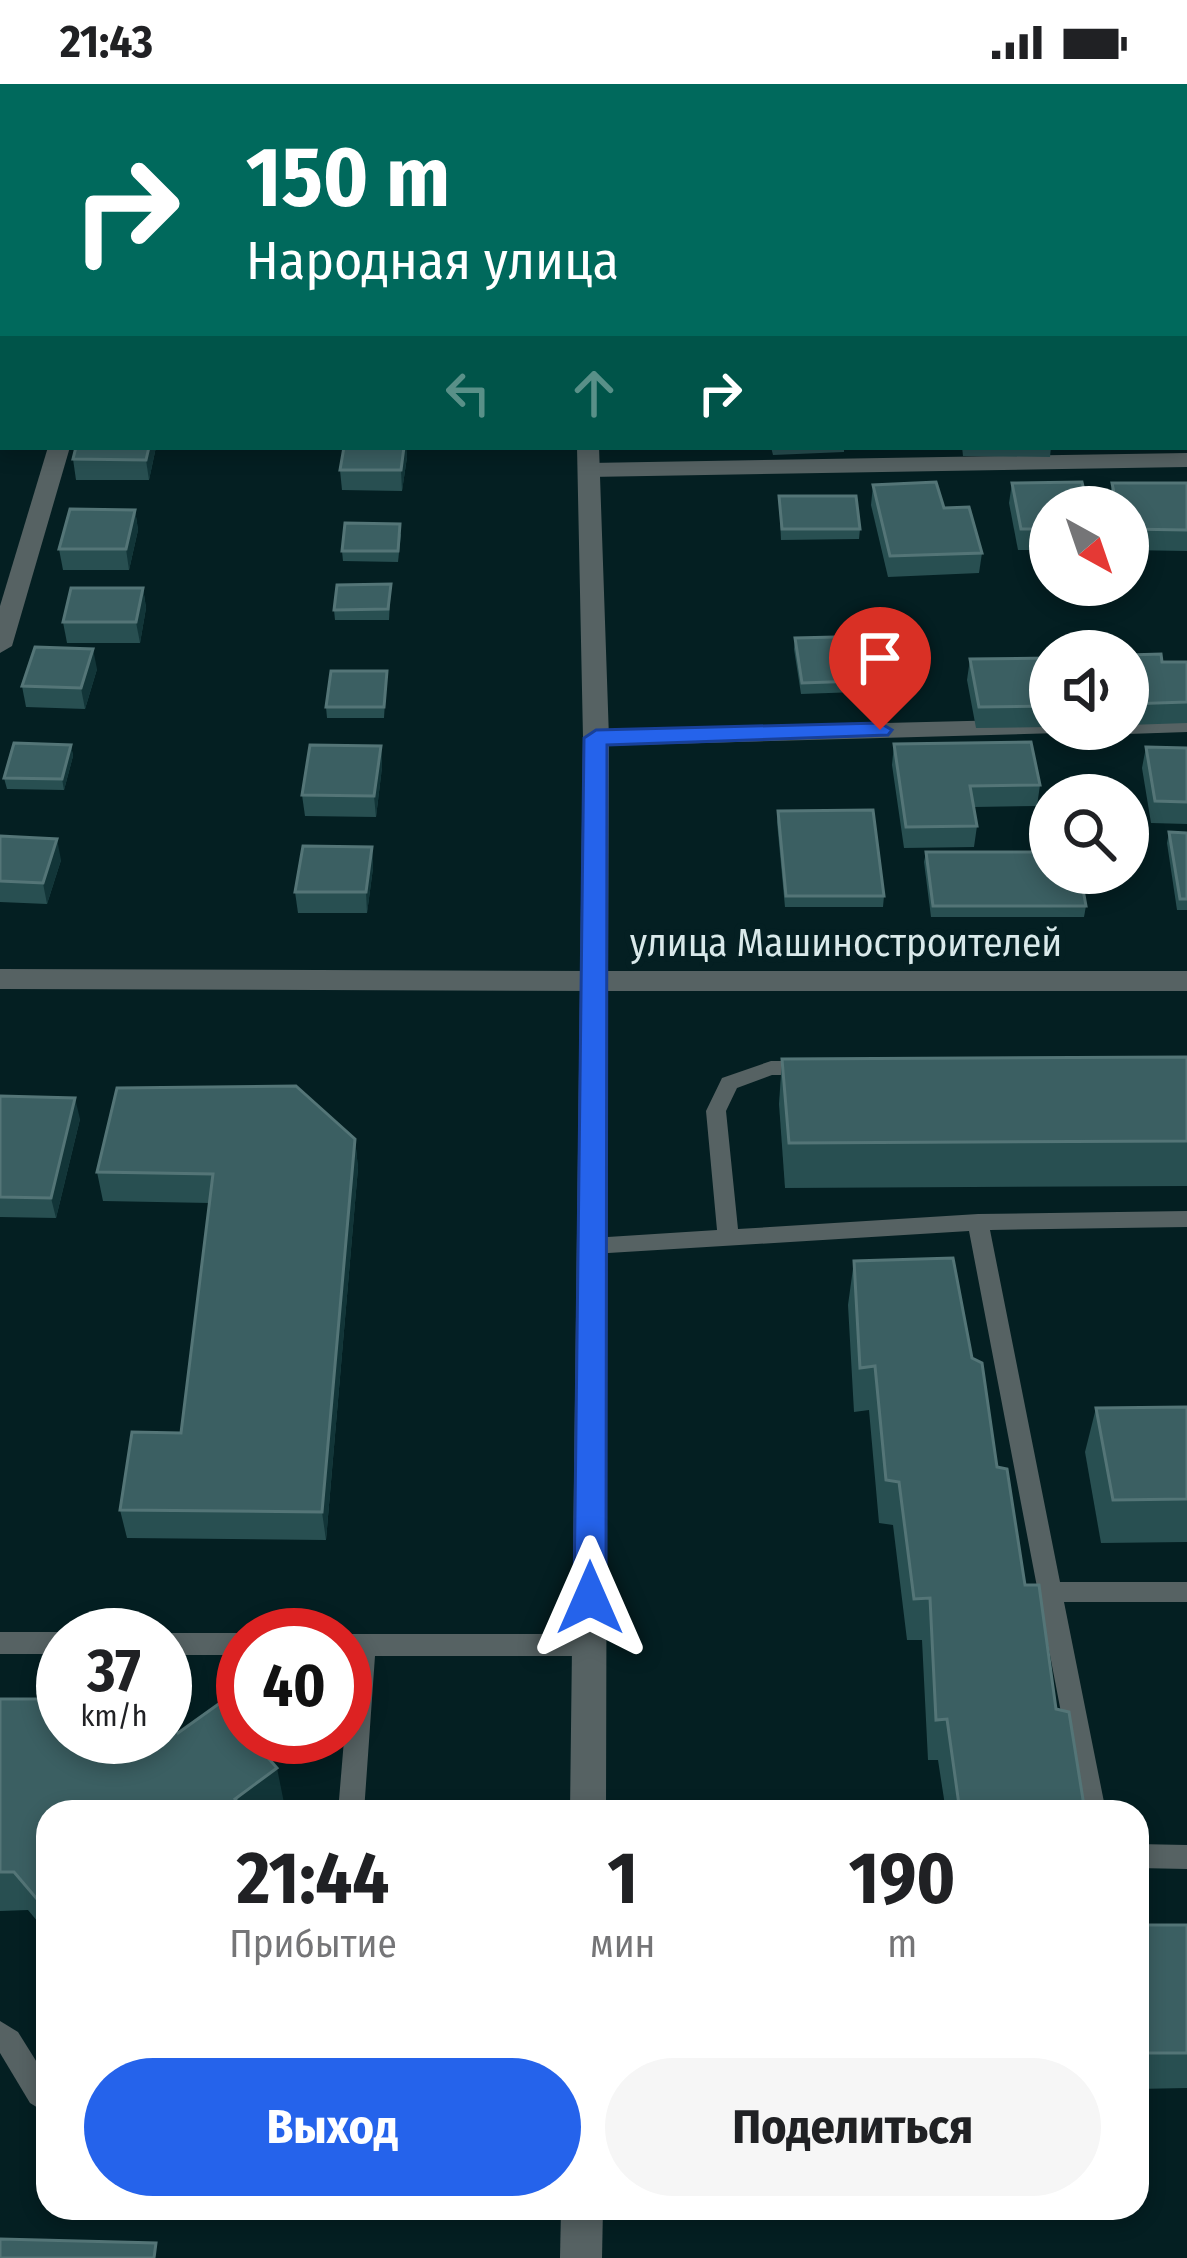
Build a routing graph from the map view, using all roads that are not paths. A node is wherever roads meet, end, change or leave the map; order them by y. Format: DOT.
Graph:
graph roads {
  1 [pos="57,450"];
  2 [pos="588,459"];
  3 [pos="1187,460"];
  4 [pos="0,646"];
  5 [pos="1187,724"];
  6 [pos="1149,725"];
  7 [pos="1029,728"];
  8 [pos="596,738"];
  9 [pos="0,979"];
  10 [pos="594,981"];
  11 [pos="1187,981"];
  12 [pos="840,1068"];
  13 [pos="1187,1219"];
  14 [pos="978,1222"];
  15 [pos="728,1238"];
  16 [pos="592,1246"];
  17 [pos="1053,1592"];
  18 [pos="1187,1592"];
  19 [pos="0,1643"];
  20 [pos="36,1643"];
  21 [pos="372,1645"];
  22 [pos="590,1646"];
  23 [pos="352,1764"];
  24 [pos="351,1800"];
  25 [pos="587,1800"];
  26 [pos="1091,1800"];
  27 [pos="1149,1856"];
  28 [pos="1187,1857"];
  29 [pos="0,2034"];
  30 [pos="36,2088"];
  31 [pos="582,2220"];
  32 [pos="581,2258"];
  1 -- 4 [label="street"];
  2 -- 3 [label="street"];
  2 -- 8 [label="street"];
  5 -- 6 [label="street"];
  7 -- 8 [label="street"];
  8 -- 10 [label="street"];
  9 -- 10 [label="street, улица Машиностроителей"];
  10 -- 11 [label="street, улица Машиностроителей"];
  10 -- 16 [label="street"];
  12 -- 15 [label="lane"];
  13 -- 14 [label="lane"];
  14 -- 15 [label="lane"];
  14 -- 17 [label="lane"];
  15 -- 16 [label="lane"];
  16 -- 22 [label="street"];
  17 -- 18 [label="lane"];
  17 -- 26 [label="lane"];
  19 -- 20 [label="lane"];
  21 -- 22 [label="lane"];
  22 -- 25 [label="street"];
  23 -- 24 [label="lane"];
  27 -- 28 [label="lane"];
  29 -- 30 [label="lane"];
  31 -- 32 [label="street"];
}
